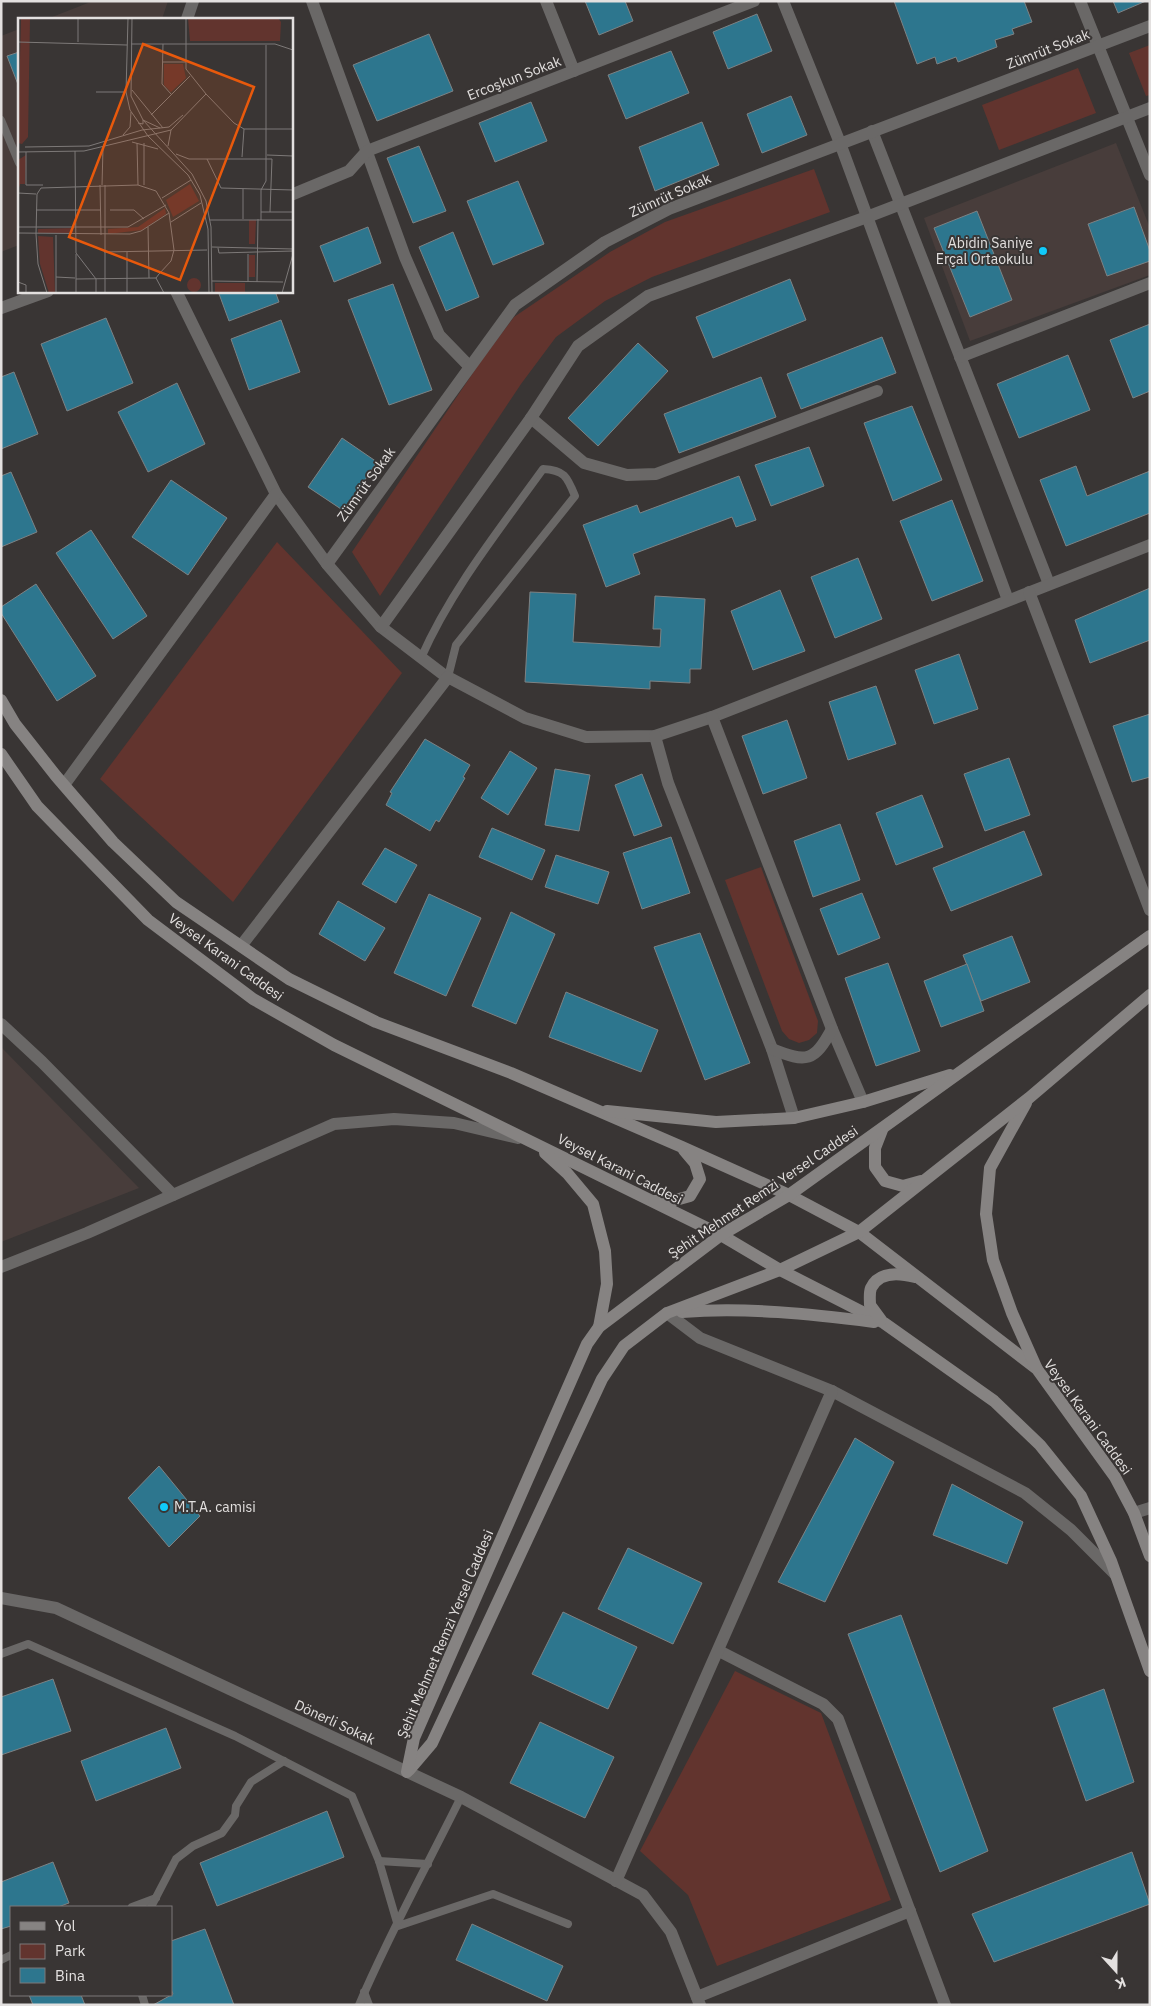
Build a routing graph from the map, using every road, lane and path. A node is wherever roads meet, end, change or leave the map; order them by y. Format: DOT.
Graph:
graph roads {
  1 [pos="193,1"];
  2 [pos="312,1"];
  3 [pos="546,1"];
  4 [pos="754,1"];
  5 [pos="783,1"];
  6 [pos="1080,1"];
  7 [pos="187,18"];
  8 [pos="1150,26"];
  9 [pos="1098,46"];
  10 [pos="574,71"];
  11 [pos="1150,108"];
  12 [pos="1127,117"];
  13 [pos="1,120"];
  14 [pos="872,131"];
  15 [pos="840,143"];
  16 [pos="368,151"];
  17 [pos="18,161"];
  18 [pos="1150,175"];
  19 [pos="292,195"];
  20 [pos="900,203"];
  21 [pos="867,217"];
  22 [pos="1150,283"];
  23 [pos="45,292"];
  24 [pos="176,292"];
  25 [pos="1,308"];
  26 [pos="960,357"];
  27 [pos="469,366"];
  28 [pos="877,392"];
  29 [pos="531,418"];
  30 [pos="276,494"];
  31 [pos="1150,545"];
  32 [pos="327,564"];
  33 [pos="1049,584"];
  34 [pos="1029,592"];
  35 [pos="1008,600"];
  36 [pos="381,628"];
  37 [pos="421,658"];
  38 [pos="448,677"];
  39 [pos="1,700"];
  40 [pos="712,717"];
  41 [pos="655,736"];
  42 [pos="1,754"];
  43 [pos="64,785"];
  44 [pos="1150,910"];
  45 [pos="1150,936"];
  46 [pos="241,946"];
  47 [pos="1150,995"];
  48 [pos="1,1024"];
  49 [pos="832,1029"];
  50 [pos="772,1050"];
  51 [pos="960,1072"];
  52 [pos="1028,1098"];
  53 [pos="863,1102"];
  54 [pos="594,1109"];
  55 [pos="794,1118"];
  56 [pos="882,1130"];
  57 [pos="532,1142"];
  58 [pos="682,1147"];
  59 [pos="926,1179"];
  60 [pos="172,1195"];
  61 [pos="788,1195"];
  62 [pos="649,1201"];
  63 [pos="859,1232"];
  64 [pos="721,1235"];
  65 [pos="1,1267"];
  66 [pos="780,1270"];
  67 [pos="920,1278"];
  68 [pos="667,1313"];
  69 [pos="884,1323"];
  70 [pos="598,1327"];
  71 [pos="1037,1369"];
  72 [pos="832,1391"];
  73 [pos="1150,1508"];
  74 [pos="1134,1514"];
  75 [pos="1150,1556"];
  76 [pos="1115,1574"];
  77 [pos="1,1598"];
  78 [pos="719,1651"];
  79 [pos="1,1654"];
  80 [pos="1150,1671"];
  81 [pos="284,1762"];
  82 [pos="407,1772"];
  83 [pos="462,1797"];
  84 [pos="379,1861"];
  85 [pos="428,1864"];
  86 [pos="616,1881"];
  87 [pos="156,1898"];
  88 [pos="135,1906"];
  89 [pos="152,1906"];
  90 [pos="910,1911"];
  91 [pos="568,1924"];
  92 [pos="398,1926"];
  93 [pos="364,1992"];
  94 [pos="698,2001"];
  95 [pos="359,2005"];
  96 [pos="369,2005"];
  97 [pos="945,2005"];
  1 -- 7 [label="street"];
  2 -- 16 [label="street"];
  3 -- 10 [label="street"];
  4 -- 10 [label="street, Ercoşkun Sokak"];
  5 -- 15 [label="street"];
  6 -- 9 [label="street"];
  8 -- 9 [label="street, Zümrüt Sokak"];
  9 -- 12 [label="street"];
  9 -- 14 [label="street, Zümrüt Sokak"];
  10 -- 16 [label="street, Ercoşkun Sokak"];
  11 -- 12 [label="street"];
  12 -- 18 [label="street"];
  12 -- 20 [label="street"];
  13 -- 17 [label="lane"];
  14 -- 15 [label="street, Zümrüt Sokak"];
  14 -- 20 [label="street"];
  15 -- 21 [label="street"];
  15 -- 27 [label="street, Zümrüt Sokak"];
  16 -- 19 [label="street, Ercoşkun Sokak"];
  16 -- 27 [label="street"];
  20 -- 21 [label="street"];
  20 -- 26 [label="street"];
  21 -- 29 [label="street"];
  21 -- 35 [label="street"];
  22 -- 26 [label="street"];
  23 -- 25 [label="street"];
  24 -- 30 [label="street"];
  26 -- 33 [label="street"];
  27 -- 32 [label="street, Zümrüt Sokak"];
  28 -- 29 [label="street"];
  29 -- 36 [label="street"];
  30 -- 32 [label="street"];
  30 -- 43 [label="street"];
  31 -- 33 [label="street"];
  32 -- 36 [label="street"];
  33 -- 34 [label="street"];
  34 -- 35 [label="street"];
  34 -- 44 [label="street"];
  35 -- 40 [label="street"];
  36 -- 37 [label="street"];
  37 -- 38 [label="street"];
  37 -- 38 [label="lane"];
  38 -- 41 [label="street"];
  38 -- 46 [label="street"];
  39 -- 43 [label="main road, Veysel Karani Caddesi"];
  40 -- 41 [label="street"];
  40 -- 49 [label="street"];
  41 -- 50 [label="street"];
  42 -- 57 [label="main road, Veysel Karani Caddesi"];
  43 -- 46 [label="main road, Veysel Karani Caddesi"];
  45 -- 51 [label="main road, Şehit Mehmet Remzi Yersel Caddesi"];
  46 -- 54 [label="main road, Veysel Karani Caddesi"];
  47 -- 52 [label="main road, Şehit Mehmet Remzi Yersel Caddesi"];
  48 -- 60 [label="street"];
  49 -- 50 [label="street"];
  49 -- 53 [label="street"];
  50 -- 55 [label="street"];
  51 -- 53 [label="main road"];
  51 -- 56 [label="main road, Şehit Mehmet Remzi Yersel Caddesi"];
  52 -- 59 [label="main road, Şehit Mehmet Remzi Yersel Caddesi"];
  52 -- 71 [label="main road"];
  53 -- 55 [label="main road"];
  54 -- 55 [label="main road"];
  54 -- 58 [label="main road, Veysel Karani Caddesi"];
  56 -- 59 [label="main road"];
  56 -- 61 [label="main road, Şehit Mehmet Remzi Yersel Caddesi"];
  57 -- 60 [label="street"];
  57 -- 62 [label="main road, Veysel Karani Caddesi"];
  57 -- 70 [label="main road"];
  58 -- 61 [label="main road, Veysel Karani Caddesi"];
  58 -- 62 [label="main road"];
  59 -- 63 [label="main road, Şehit Mehmet Remzi Yersel Caddesi"];
  60 -- 65 [label="street"];
  61 -- 63 [label="main road, Veysel Karani Caddesi"];
  61 -- 64 [label="main road, Şehit Mehmet Remzi Yersel Caddesi"];
  62 -- 64 [label="main road, Veysel Karani Caddesi"];
  63 -- 66 [label="main road, Şehit Mehmet Remzi Yersel Caddesi"];
  63 -- 67 [label="main road, Veysel Karani Caddesi"];
  64 -- 66 [label="main road, Veysel Karani Caddesi"];
  64 -- 70 [label="main road, Şehit Mehmet Remzi Yersel Caddesi"];
  66 -- 68 [label="main road, Şehit Mehmet Remzi Yersel Caddesi"];
  66 -- 69 [label="main road, Veysel Karani Caddesi"];
  67 -- 69 [label="main road"];
  67 -- 71 [label="main road, Veysel Karani Caddesi"];
  68 -- 69 [label="main road"];
  68 -- 72 [label="street"];
  68 -- 82 [label="main road, Şehit Mehmet Remzi Yersel Caddesi"];
  69 -- 76 [label="main road, Veysel Karani Caddesi"];
  70 -- 82 [label="main road, Şehit Mehmet Remzi Yersel Caddesi"];
  71 -- 74 [label="main road, Veysel Karani Caddesi"];
  72 -- 76 [label="street"];
  72 -- 78 [label="street"];
  73 -- 74 [label="street"];
  74 -- 75 [label="main road, Veysel Karani Caddesi"];
  76 -- 80 [label="main road, Veysel Karani Caddesi"];
  77 -- 82 [label="street, Dönerli Sokak"];
  78 -- 86 [label="street"];
  78 -- 90 [label="street"];
  79 -- 81 [label="lane"];
  81 -- 84 [label="lane"];
  81 -- 87 [label="lane"];
  82 -- 83 [label="street, Dönerli Sokak"];
  83 -- 85 [label="lane"];
  83 -- 86 [label="street, Dönerli Sokak"];
  84 -- 85 [label="lane"];
  84 -- 92 [label="lane"];
  85 -- 92 [label="lane"];
  86 -- 94 [label="street, Dönerli Sokak"];
  87 -- 88 [label="lane"];
  87 -- 89 [label="lane"];
  90 -- 94 [label="street"];
  90 -- 97 [label="street"];
  91 -- 92 [label="lane"];
  92 -- 93 [label="lane"];
  93 -- 95 [label="lane"];
  93 -- 96 [label="lane"];
}
